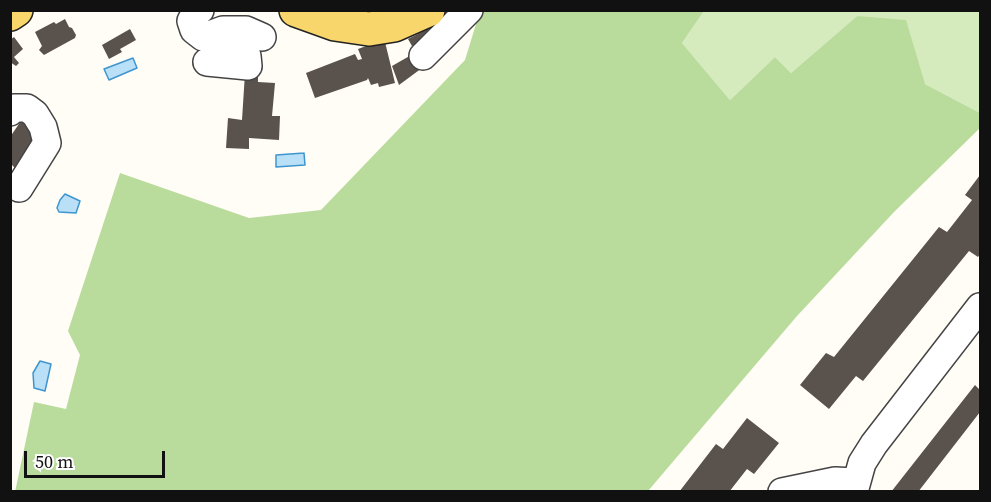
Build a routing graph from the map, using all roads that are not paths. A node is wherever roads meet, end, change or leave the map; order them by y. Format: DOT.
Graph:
graph roads {
  1 [pos="16,10"];
  2 [pos="200,10"];
  3 [pos="296,10"];
  4 [pos="428,10"];
  5 [pos="470,10"];
  6 [pos="10,14"];
  7 [pos="262,37"];
  8 [pos="423,56"];
  9 [pos="10,112"];
  10 [pos="20,188"];
  11 [pos="981,307"];
  12 [pos="855,487"];
  13 [pos="782,492"];
  1 -- 6 [label="main road"];
  2 -- 7 [label="street"];
  3 -- 4 [label="main road"];
  5 -- 8 [label="street"];
  9 -- 10 [label="street"];
  11 -- 12 [label="street"];
  12 -- 13 [label="street"];
}
